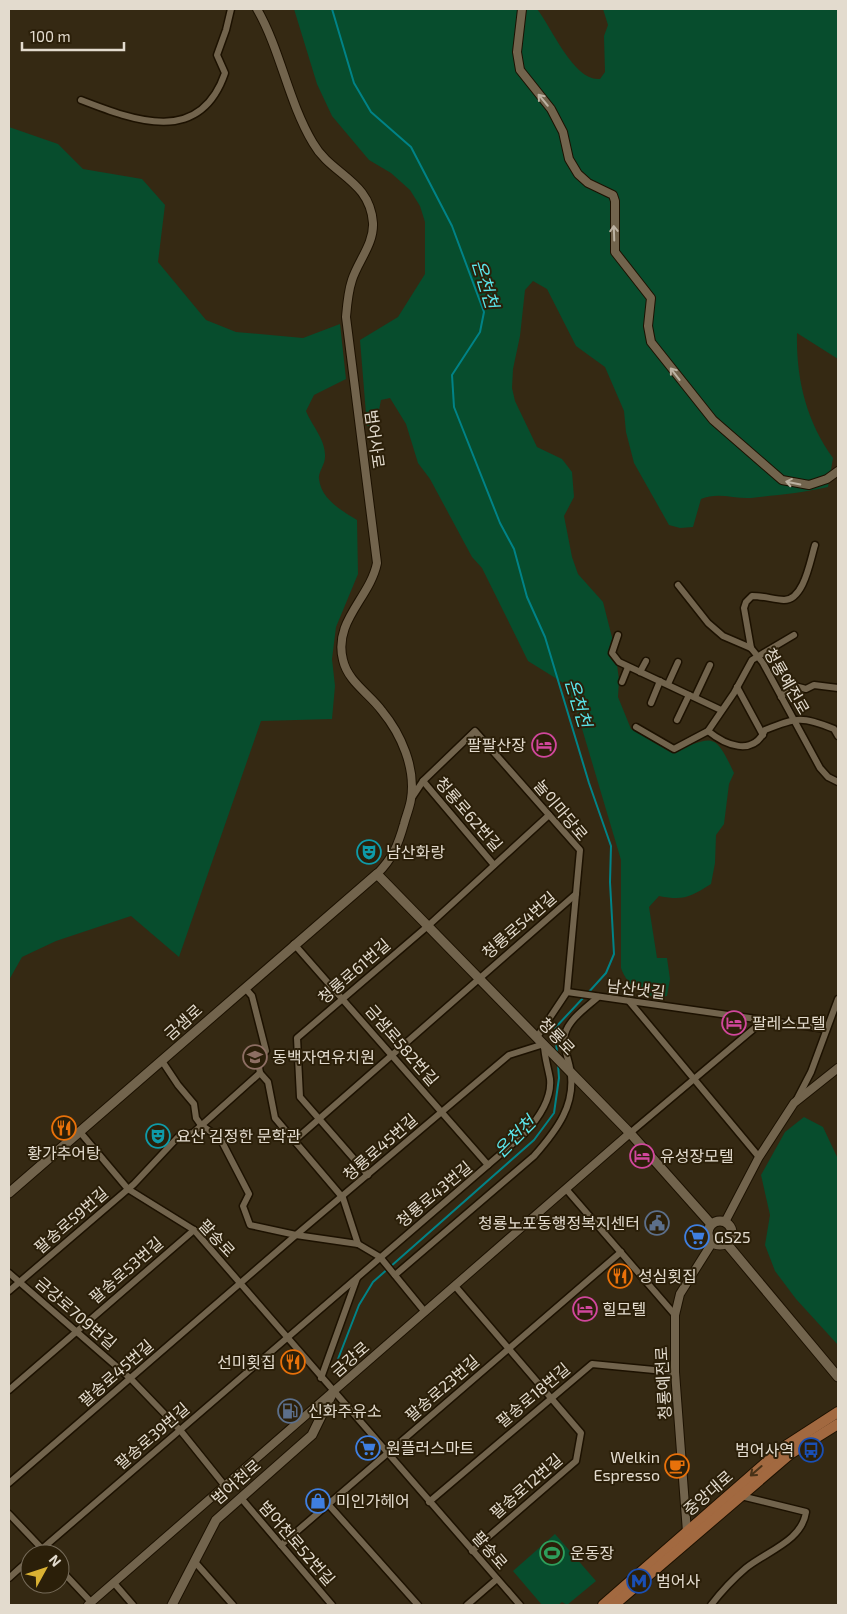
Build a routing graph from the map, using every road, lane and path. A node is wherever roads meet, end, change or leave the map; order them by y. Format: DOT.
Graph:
graph roads {
  1 [pos="231,9"];
  2 [pos="257,9"];
  3 [pos="522,9"];
  4 [pos="81,100"];
  5 [pos="838,471"];
  6 [pos="815,545"];
  7 [pos="678,585"];
  8 [pos="618,635"];
  9 [pos="794,635"];
  10 [pos="751,648"];
  11 [pos="757,656"];
  12 [pos="646,660"];
  13 [pos="678,662"];
  14 [pos="710,665"];
  15 [pos="628,667"];
  16 [pos="640,672"];
  17 [pos="660,681"];
  18 [pos="622,682"];
  19 [pos="668,684"];
  20 [pos="736,687"];
  21 [pos="838,688"];
  22 [pos="692,696"];
  23 [pos="781,698"];
  24 [pos="651,703"];
  25 [pos="721,710"];
  26 [pos="677,720"];
  27 [pos="794,720"];
  28 [pos="636,727"];
  29 [pos="708,731"];
  30 [pos="763,735"];
  31 [pos="838,736"];
  32 [pos="423,782"];
  33 [pos="838,782"];
  34 [pos="411,799"];
  35 [pos="549,815"];
  36 [pos="494,864"];
  37 [pos="378,874"];
  38 [pos="576,894"];
  39 [pos="429,924"];
  40 [pos="294,944"];
  41 [pos="480,977"];
  42 [pos="245,988"];
  43 [pos="567,992"];
  44 [pos="598,997"];
  45 [pos="343,999"];
  46 [pos="838,999"];
  47 [pos="629,1001"];
  48 [pos="764,1020"];
  49 [pos="826,1029"];
  50 [pos="541,1040"];
  51 [pos="391,1054"];
  52 [pos="162,1061"];
  53 [pos="838,1068"];
  54 [pos="571,1072"];
  55 [pos="260,1073"];
  56 [pos="694,1079"];
  57 [pos="794,1103"];
  58 [pos="442,1112"];
  59 [pos="319,1119"];
  60 [pos="201,1126"];
  61 [pos="80,1132"];
  62 [pos="630,1133"];
  63 [pos="295,1140"];
  64 [pos="759,1157"];
  65 [pos="488,1165"];
  66 [pos="368,1175"];
  67 [pos="128,1189"];
  68 [pos="566,1189"];
  69 [pos="9,1192"];
  70 [pos="343,1198"];
  71 [pos="725,1222"];
  72 [pos="711,1224"];
  73 [pos="194,1230"];
  74 [pos="296,1235"];
  75 [pos="712,1243"];
  76 [pos="358,1244"];
  77 [pos="727,1244"];
  78 [pos="621,1252"];
  79 [pos="382,1260"];
  80 [pos="9,1273"];
  81 [pos="394,1274"];
  82 [pos="358,1277"];
  83 [pos="19,1282"];
  84 [pos="240,1284"];
  85 [pos="455,1286"];
  86 [pos="9,1291"];
  87 [pos="425,1312"];
  88 [pos="675,1315"];
  89 [pos="76,1332"];
  90 [pos="287,1338"];
  91 [pos="509,1348"];
  92 [pos="676,1372"];
  93 [pos="838,1377"];
  94 [pos="321,1378"];
  95 [pos="130,1379"];
  96 [pos="9,1390"];
  97 [pos="333,1392"];
  98 [pos="551,1397"];
  99 [pos="838,1412"];
  100 [pos="838,1424"];
  101 [pos="180,1430"];
  102 [pos="387,1454"];
  103 [pos="9,1483"];
  104 [pos="226,1486"];
  105 [pos="741,1496"];
  106 [pos="241,1498"];
  107 [pos="429,1502"];
  108 [pos="328,1504"];
  109 [pos="9,1514"];
  110 [pos="687,1532"];
  111 [pos="37,1544"];
  112 [pos="52,1544"];
  113 [pos="281,1545"];
  114 [pos="472,1551"];
  115 [pos="195,1562"];
  116 [pos="20,1568"];
  117 [pos="9,1578"];
  118 [pos="497,1579"];
  119 [pos="70,1580"];
  120 [pos="114,1583"];
  121 [pos="90,1604"];
  122 [pos="133,1605"];
  123 [pos="172,1605"];
  124 [pos="233,1605"];
  125 [pos="332,1605"];
  126 [pos="418,1605"];
  127 [pos="467,1605"];
  128 [pos="520,1605"];
  129 [pos="603,1605"];
  130 [pos="614,1605"];
  131 [pos="711,1605"];
  1 -- 4 [label="street"];
  2 -- 34 [label="street, 범어사로"];
  5 -- 3 [label="street, one-way"];
  6 -- 10 [label="street"];
  7 -- 10 [label="street, 청룡예전로"];
  8 -- 15 [label="street"];
  9 -- 11 [label="street"];
  10 -- 11 [label="street, 청룡예전로"];
  11 -- 20 [label="street"];
  11 -- 23 [label="street, 청룡예전로"];
  12 -- 16 [label="street"];
  13 -- 19 [label="street"];
  14 -- 22 [label="street"];
  15 -- 16 [label="street"];
  15 -- 18 [label="street"];
  16 -- 17 [label="street"];
  17 -- 19 [label="street"];
  17 -- 24 [label="street"];
  19 -- 22 [label="street"];
  20 -- 25 [label="street"];
  20 -- 30 [label="street"];
  21 -- 23 [label="street"];
  22 -- 25 [label="street"];
  22 -- 26 [label="street"];
  23 -- 27 [label="street, 청룡예전로"];
  25 -- 29 [label="street"];
  27 -- 30 [label="street"];
  27 -- 31 [label="street"];
  27 -- 33 [label="street, 청룡예전로"];
  28 -- 29 [label="street"];
  29 -- 30 [label="street"];
  32 -- 34 [label="street, 놀이마당로"];
  32 -- 35 [label="street, 놀이마당로"];
  32 -- 36 [label="street, 청룡로62번길"];
  34 -- 37 [label="street, 범어사로"];
  35 -- 36 [label="street, 청룡로62번길"];
  35 -- 38 [label="street, 놀이마당로"];
  36 -- 39 [label="street, 청룡로62번길"];
  37 -- 39 [label="main road, 청룡로"];
  37 -- 40 [label="main road, 금샘로"];
  38 -- 41 [label="street, 청룡로54번길"];
  38 -- 43 [label="street, 놀이마당로"];
  39 -- 41 [label="main road, 청룡로"];
  39 -- 45 [label="street, 청룡로61번길"];
  40 -- 42 [label="main road, 금샘로"];
  40 -- 45 [label="street, 금샘로582번길"];
  41 -- 50 [label="main road, 청룡로"];
  41 -- 51 [label="street, 청룡로54번길"];
  42 -- 52 [label="main road, 금샘로"];
  42 -- 55 [label="street"];
  43 -- 44 [label="street"];
  43 -- 50 [label="street, 놀이마당로"];
  44 -- 47 [label="street, 남산냇길"];
  44 -- 54 [label="street, 남산냇길"];
  45 -- 51 [label="street, 금샘로582번길"];
  45 -- 59 [label="street, 청룡로61번길"];
  46 -- 49 [label="street"];
  47 -- 48 [label="street, 남산냇길"];
  47 -- 56 [label="street"];
  48 -- 49 [label="street, 남산냇길"];
  48 -- 56 [label="street"];
  49 -- 57 [label="street"];
  50 -- 54 [label="main road, 청룡로"];
  50 -- 58 [label="street, 청룡로45번길"];
  50 -- 65 [label="street, 청룡로43번길"];
  51 -- 58 [label="street, 금샘로582번길"];
  51 -- 59 [label="street, 청룡로54번길"];
  52 -- 60 [label="street"];
  52 -- 61 [label="main road, 금샘로"];
  53 -- 57 [label="street"];
  54 -- 62 [label="main road, 청룡로"];
  54 -- 81 [label="street, 남산냇길"];
  55 -- 60 [label="street, 팔송로59번길"];
  55 -- 63 [label="street"];
  56 -- 62 [label="street"];
  56 -- 64 [label="street"];
  57 -- 64 [label="street"];
  58 -- 65 [label="street, 금샘로582번길"];
  58 -- 66 [label="street, 청룡로45번길"];
  59 -- 63 [label="street, 청룡로54번길"];
  59 -- 66 [label="street"];
  60 -- 67 [label="street, 팔송로59번길"];
  60 -- 74 [label="street"];
  61 -- 67 [label="street, 팔송로"];
  61 -- 69 [label="main road, 금샘로"];
  62 -- 68 [label="street, 금강로"];
  62 -- 72 [label="main road, 청룡로"];
  63 -- 70 [label="street"];
  64 -- 71 [label="street"];
  65 -- 79 [label="street, 청룡로43번길"];
  66 -- 70 [label="street, 청룡로45번길"];
  67 -- 73 [label="street, 팔송로"];
  67 -- 83 [label="street, 팔송로59번길"];
  68 -- 78 [label="street"];
  68 -- 85 [label="street, 금강로"];
  70 -- 74 [label="street, 청룡로45번길"];
  70 -- 76 [label="street"];
  71 -- 72 [label="main road"];
  71 -- 77 [label="main road"];
  72 -- 75 [label="main road"];
  73 -- 84 [label="street, 팔송로"];
  73 -- 89 [label="street, 팔송로53번길"];
  74 -- 76 [label="street"];
  74 -- 84 [label="street, 청룡로45번길"];
  75 -- 77 [label="main road"];
  75 -- 88 [label="street, 청룡예전로"];
  76 -- 79 [label="street"];
  77 -- 93 [label="main road"];
  78 -- 88 [label="street"];
  78 -- 91 [label="street, 팔송로23번길"];
  79 -- 81 [label="street"];
  79 -- 82 [label="street, 청룡로43번길"];
  80 -- 83 [label="street, 금강로709번길"];
  81 -- 87 [label="street"];
  82 -- 90 [label="street, 청룡로43번길"];
  82 -- 94 [label="street"];
  83 -- 86 [label="street, 팔송로59번길"];
  83 -- 89 [label="street, 금강로709번길"];
  84 -- 90 [label="street, 팔송로"];
  84 -- 95 [label="street, 팔송로45번길"];
  85 -- 87 [label="street, 금강로"];
  85 -- 91 [label="street"];
  87 -- 97 [label="street, 금강로"];
  88 -- 92 [label="street, 청룡예전로"];
  89 -- 95 [label="street, 금강로709번길"];
  89 -- 96 [label="street, 팔송로53번길"];
  90 -- 94 [label="street, 팔송로"];
  90 -- 101 [label="street, 팔송로39번길"];
  91 -- 98 [label="street"];
  91 -- 102 [label="street, 팔송로23번길"];
  92 -- 98 [label="street, 팔송로18번길"];
  92 -- 110 [label="street, 청룡예전로"];
  94 -- 97 [label="street, 팔송로"];
  95 -- 101 [label="street, 금강로709번길"];
  95 -- 103 [label="street, 팔송로45번길"];
  97 -- 102 [label="street, 팔송로"];
  97 -- 104 [label="street, 금강로"];
  97 -- 106 [label="main road, 범어천로"];
  98 -- 107 [label="street, 팔송로18번길"];
  98 -- 114 [label="street, 팔송로12번길"];
  99 -- 110 [label="main road, 중앙대로, one-way"];
  100 -- 105 [label="main road, 중앙대로"];
  101 -- 104 [label="street, 금강로709번길"];
  101 -- 112 [label="street, 팔송로39번길"];
  102 -- 107 [label="street, 팔송로"];
  102 -- 108 [label="street, 팔송로23번길"];
  104 -- 120 [label="street, 금강로"];
  105 -- 130 [label="main road, 중앙대로"];
  105 -- 131 [label="street"];
  106 -- 113 [label="street, 범어천로52번길"];
  106 -- 115 [label="main road, 범어천로"];
  107 -- 114 [label="street, 팔송로"];
  108 -- 113 [label="street, 팔송로23번길"];
  108 -- 126 [label="street"];
  109 -- 111 [label="street"];
  110 -- 129 [label="main road, 중앙대로"];
  113 -- 125 [label="street, 범어천로52번길"];
  114 -- 118 [label="street, 팔송로"];
  115 -- 123 [label="main road, 범어천로"];
  115 -- 124 [label="street"];
  116 -- 117 [label="street"];
  118 -- 127 [label="street"];
  118 -- 128 [label="street, 팔송로"];
  119 -- 121 [label="street"];
  120 -- 121 [label="street, 금강로"];
  120 -- 122 [label="street"];
}
